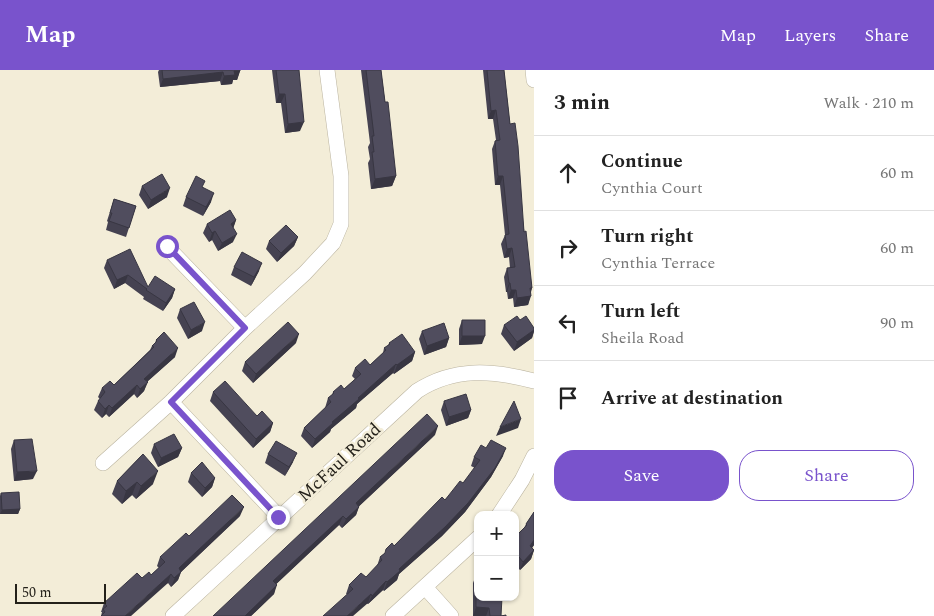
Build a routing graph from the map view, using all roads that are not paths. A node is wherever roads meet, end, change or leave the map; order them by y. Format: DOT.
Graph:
graph roads {
  1 [pos="326,70"];
  2 [pos="533,70"];
  3 [pos="534,80"];
  4 [pos="167,246"];
  5 [pos="245,328"];
  6 [pos="534,381"];
  7 [pos="171,402"];
  8 [pos="534,456"];
  9 [pos="103,463"];
  10 [pos="502,511"];
  11 [pos="278,517"];
  12 [pos="474,542"];
  13 [pos="425,587"];
  14 [pos="397,615"];
  15 [pos="173,616"];
  16 [pos="451,616"];
  1 -- 5 [label="street"];
  2 -- 3 [label="street"];
  4 -- 5 [label="street"];
  5 -- 7 [label="street"];
  6 -- 11 [label="street, McFaul Road"];
  7 -- 9 [label="street"];
  7 -- 11 [label="street"];
  8 -- 10 [label="street"];
  11 -- 15 [label="street, McFaul Road"];
  12 -- 13 [label="street"];
  13 -- 14 [label="street"];
  13 -- 16 [label="street"];
}
